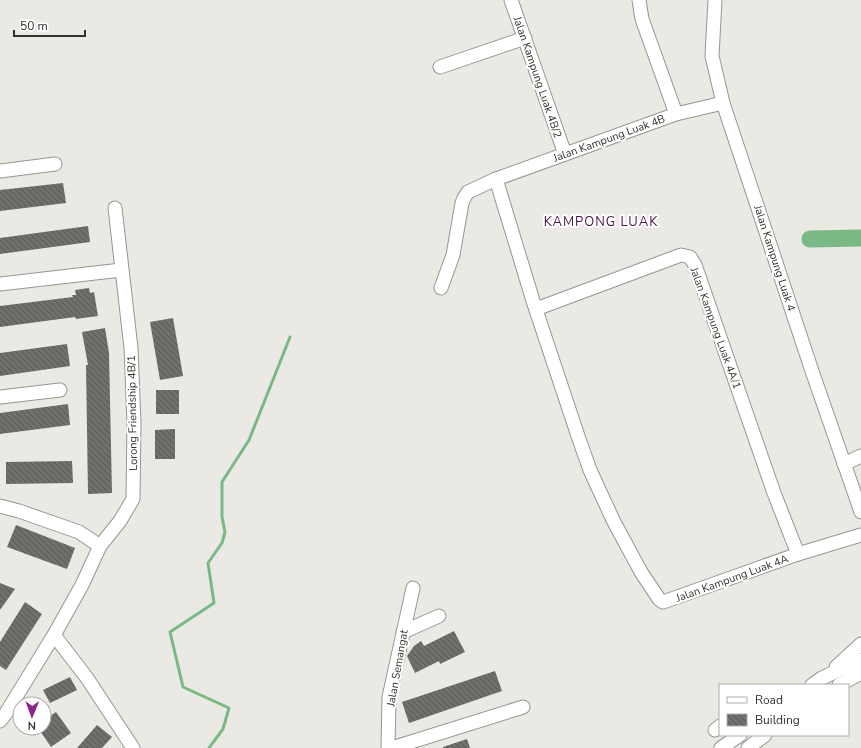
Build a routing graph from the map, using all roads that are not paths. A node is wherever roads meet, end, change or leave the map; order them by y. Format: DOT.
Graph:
graph roads {
  1 [pos="511,0"];
  2 [pos="639,0"];
  3 [pos="715,0"];
  4 [pos="525,38"];
  5 [pos="440,67"];
  6 [pos="723,103"];
  7 [pos="676,114"];
  8 [pos="565,154"];
  9 [pos="55,164"];
  10 [pos="0,171"];
  11 [pos="496,179"];
  12 [pos="115,208"];
  13 [pos="121,270"];
  14 [pos="0,284"];
  15 [pos="441,288"];
  16 [pos="534,303"];
  17 [pos="60,390"];
  18 [pos="0,397"];
  19 [pos="861,456"];
  20 [pos="844,464"];
  21 [pos="0,506"];
  22 [pos="861,512"];
  23 [pos="861,535"];
  24 [pos="100,546"];
  25 [pos="798,554"];
  26 [pos="413,588"];
  27 [pos="439,616"];
  28 [pos="403,632"];
  29 [pos="54,635"];
  30 [pos="861,644"];
  31 [pos="861,660"];
  32 [pos="861,672"];
  33 [pos="817,682"];
  34 [pos="841,684"];
  35 [pos="523,707"];
  36 [pos="2,714"];
  37 [pos="739,736"];
  38 [pos="764,736"];
  39 [pos="133,748"];
  40 [pos="388,748"];
  41 [pos="392,748"];
  42 [pos="721,748"];
  43 [pos="748,748"];
  1 -- 4 [label="street, Jalan Kampung Luak 4B/2"];
  2 -- 7 [label="street"];
  3 -- 6 [label="street, Jalan Kampung Luak 4"];
  4 -- 5 [label="street"];
  4 -- 8 [label="street, Jalan Kampung Luak 4B/2"];
  6 -- 7 [label="street, Jalan Kampung Luak 4B"];
  6 -- 20 [label="street, Jalan Kampung Luak 4"];
  7 -- 8 [label="street, Jalan Kampung Luak 4B"];
  8 -- 11 [label="street, Jalan Kampung Luak 4B"];
  9 -- 10 [label="street"];
  11 -- 15 [label="street, Jalan Kampung Luak 4B"];
  11 -- 16 [label="street, Jalan Kampung Luak 4A"];
  12 -- 13 [label="street, Lorong Friendship 4B/1"];
  13 -- 14 [label="street"];
  13 -- 24 [label="street, Lorong Friendship 4B/1"];
  16 -- 25 [label="street, Jalan Kampung Luak 4A"];
  16 -- 25 [label="street, Jalan Kampung Luak 4A/1"];
  17 -- 18 [label="street"];
  19 -- 20 [label="street"];
  20 -- 22 [label="street, Jalan Kampung Luak 4"];
  21 -- 24 [label="street"];
  23 -- 25 [label="street, Jalan Kampung Luak 4A"];
  24 -- 29 [label="street, Lorong Friendship 4B/1"];
  26 -- 28 [label="street, Jalan Semangat"];
  27 -- 28 [label="street"];
  28 -- 40 [label="street, Jalan Semangat"];
  29 -- 36 [label="street, Lorong Friendship 4B/1"];
  29 -- 39 [label="street"];
  30 -- 33 [label="street"];
  31 -- 33 [label="street"];
  32 -- 34 [label="street"];
  35 -- 41 [label="street"];
  37 -- 42 [label="street"];
  38 -- 43 [label="street"];
}
